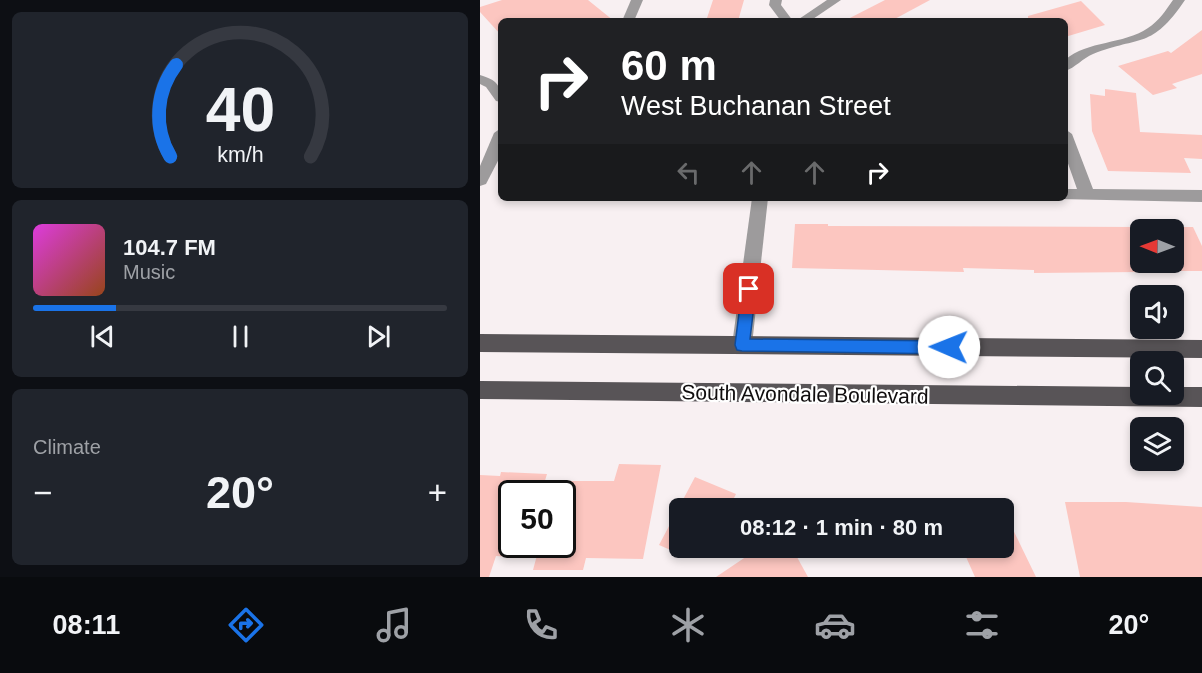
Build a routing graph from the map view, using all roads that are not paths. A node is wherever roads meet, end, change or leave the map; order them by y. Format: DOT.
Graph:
graph roads {
  1 [pos="636,0"];
  2 [pos="776,0"];
  3 [pos="835,0"];
  4 [pos="1179,0"];
  5 [pos="629,18"];
  6 [pos="786,18"];
  7 [pos="807,18"];
  8 [pos="1068,64"];
  9 [pos="480,79"];
  10 [pos="498,94"];
  11 [pos="498,142"];
  12 [pos="1068,142"];
  13 [pos="480,180"];
  14 [pos="1068,195"];
  15 [pos="1087,195"];
  16 [pos="1202,196"];
  17 [pos="760,201"];
  18 [pos="480,343"];
  19 [pos="742,345"];
  20 [pos="1202,350"];
  21 [pos="480,390"];
  22 [pos="1202,397"];
  1 -- 5 [label="street"];
  2 -- 6 [label="street"];
  3 -- 7 [label="street"];
  4 -- 8 [label="street"];
  9 -- 10 [label="street"];
  11 -- 13 [label="street"];
  12 -- 15 [label="street"];
  14 -- 15 [label="street"];
  15 -- 16 [label="street"];
  17 -- 19 [label="street"];
  18 -- 19 [label="main road"];
  19 -- 20 [label="main road"];
  21 -- 22 [label="main road, South Avondale Boulevard"];
}
